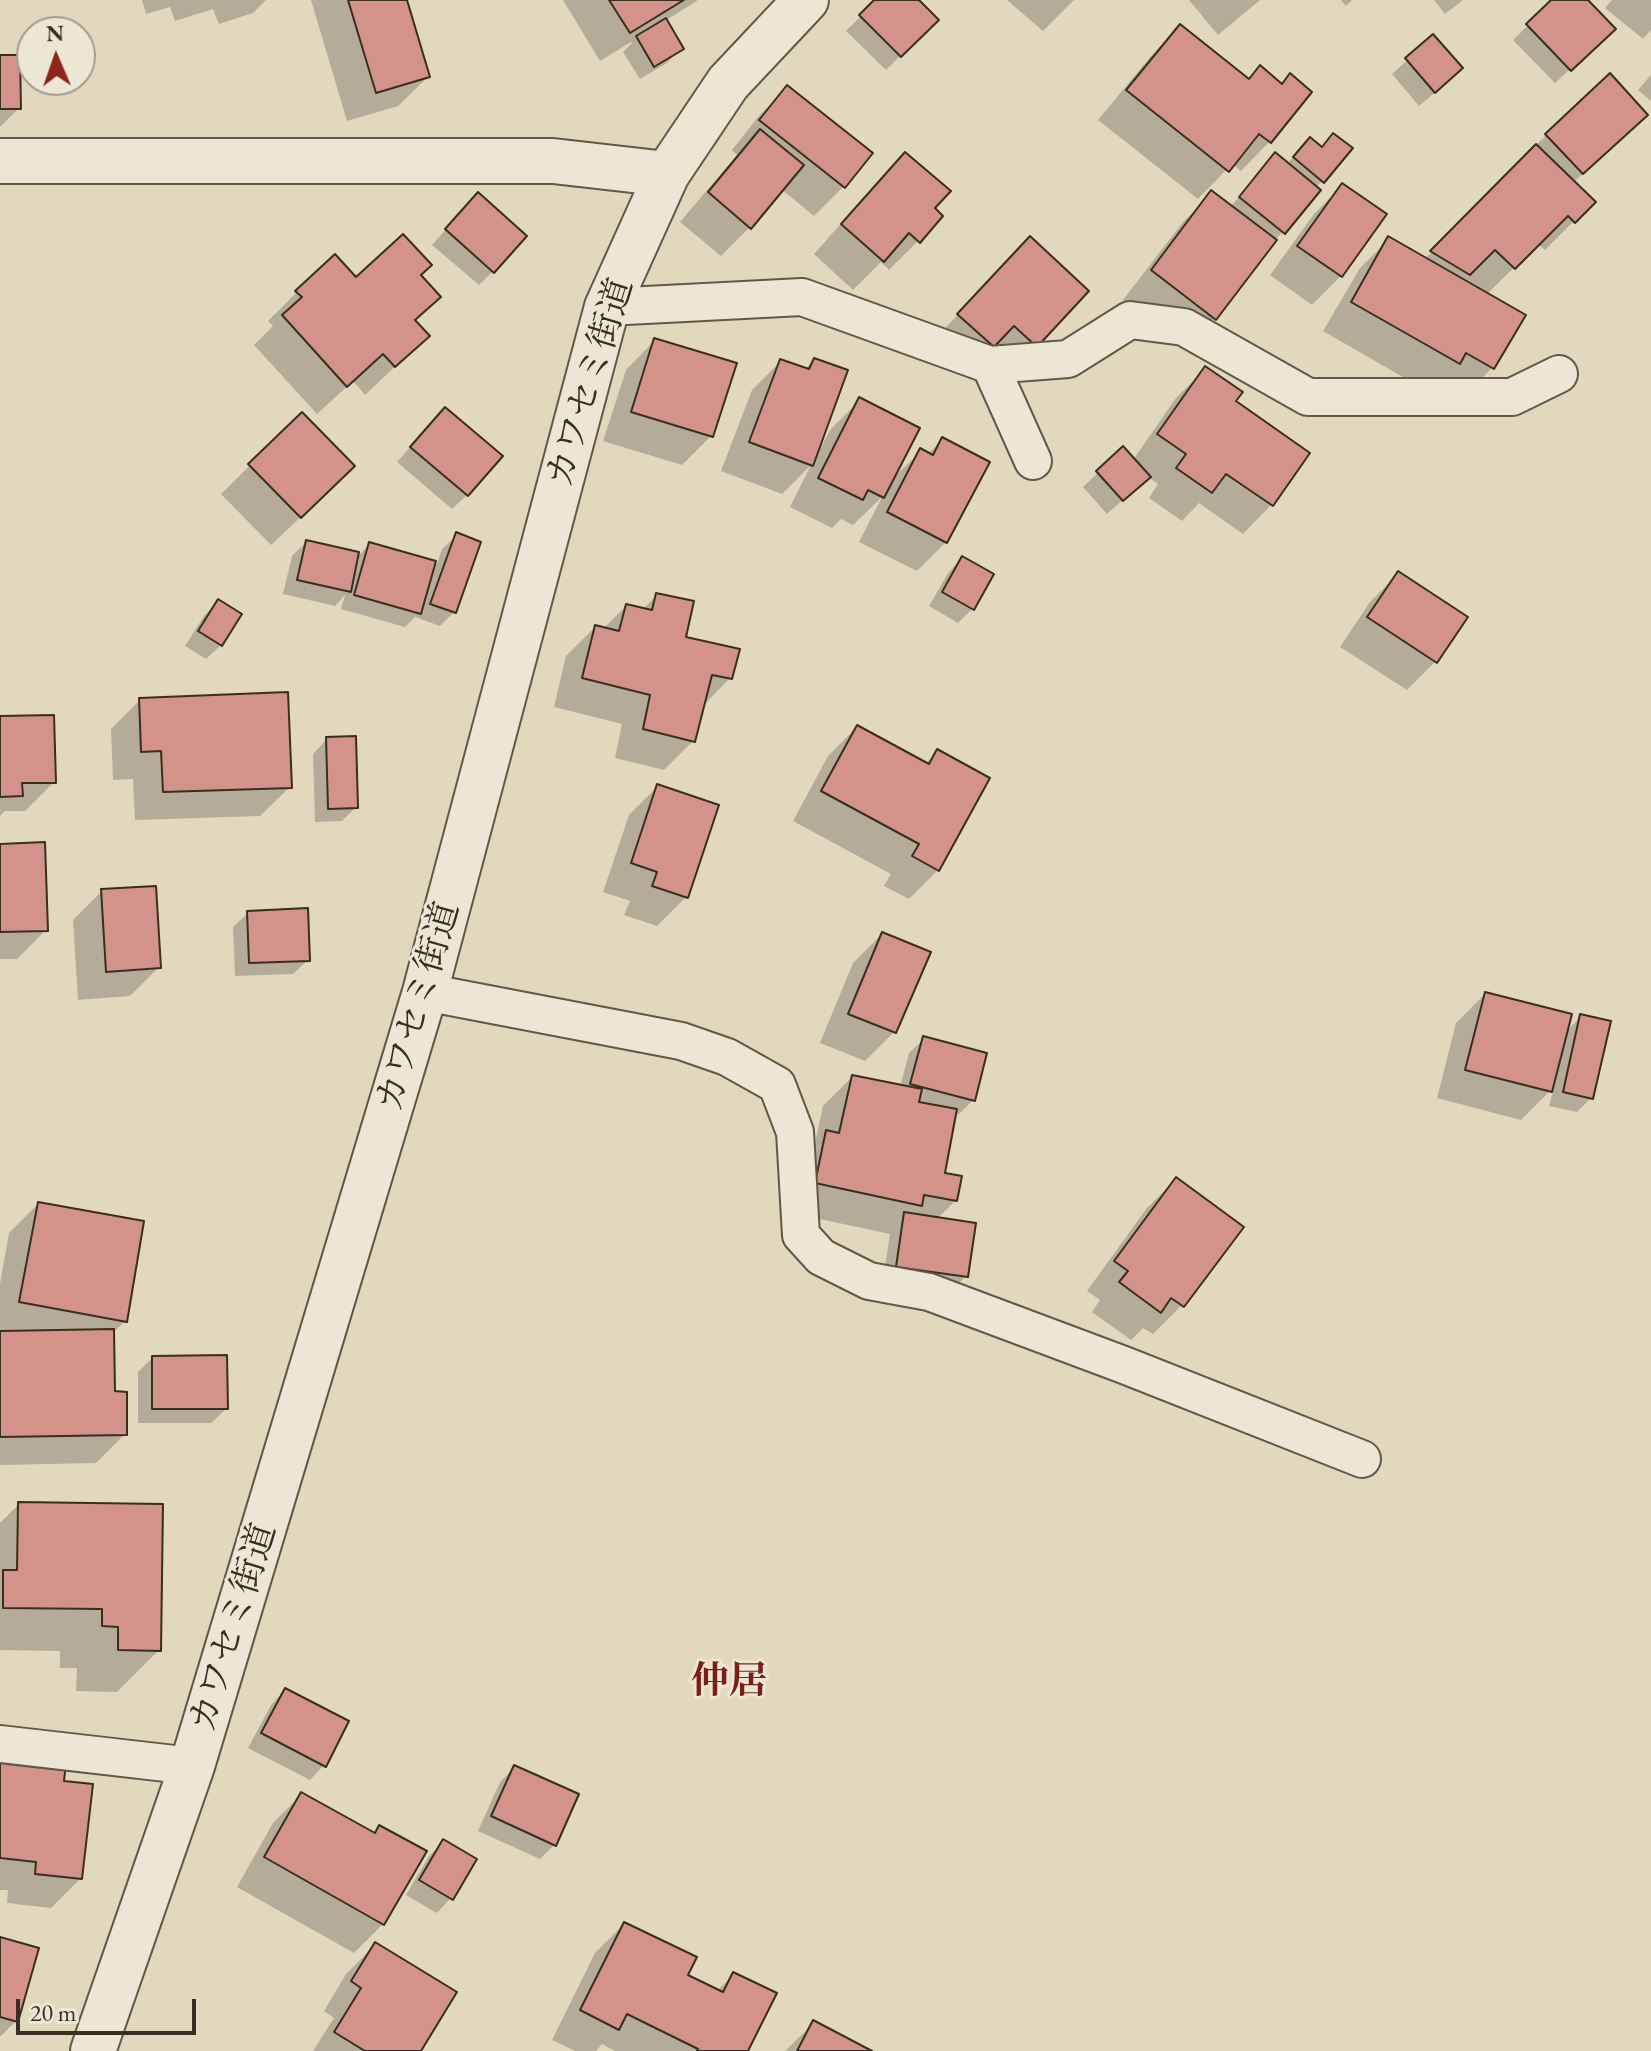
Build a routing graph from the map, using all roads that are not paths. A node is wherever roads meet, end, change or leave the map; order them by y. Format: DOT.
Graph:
graph roads {
  1 [pos="806,0"];
  2 [pos="0,161"];
  3 [pos="667,174"];
  4 [pos="607,307"];
  5 [pos="990,365"];
  6 [pos="1559,374"];
  7 [pos="1033,461"];
  8 [pos="425,992"];
  9 [pos="1362,1459"];
  10 [pos="0,1744"];
  11 [pos="192,1766"];
  12 [pos="93,2051"];
  1 -- 3 [label="street, カワセミ街道"];
  2 -- 3 [label="street"];
  3 -- 4 [label="street, カワセミ街道"];
  4 -- 5 [label="lane"];
  4 -- 8 [label="street, カワセミ街道"];
  5 -- 6 [label="lane"];
  5 -- 7 [label="lane"];
  8 -- 9 [label="lane"];
  8 -- 11 [label="street, カワセミ街道"];
  10 -- 11 [label="lane"];
  11 -- 12 [label="street, カワセミ街道"];
}
